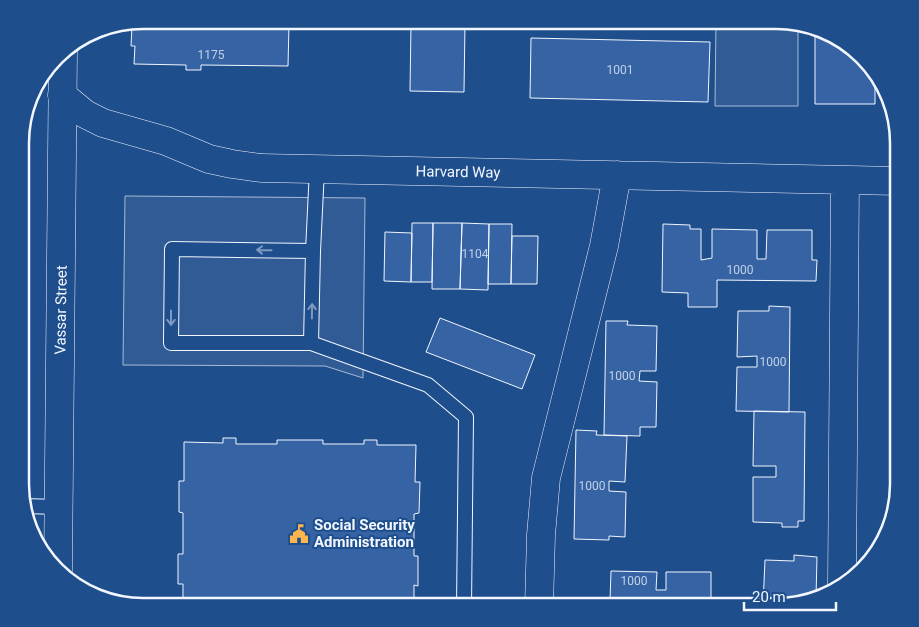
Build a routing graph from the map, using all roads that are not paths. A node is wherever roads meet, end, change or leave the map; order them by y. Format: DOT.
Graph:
graph roads {
  1 [pos="63,61"];
  2 [pos="47,81"];
  3 [pos="62,95"];
  4 [pos="317,169"];
  5 [pos="617,175"];
  6 [pos="845,180"];
  7 [pos="890,181"];
  8 [pos="313,251"];
  9 [pos="311,343"];
  10 [pos="31,506"];
  11 [pos="59,507"];
  12 [pos="58,560"];
  13 [pos="842,578"];
  14 [pos="464,598"];
  15 [pos="539,598"];
  1 -- 3 [label="street, Vassar Street"];
  2 -- 3 [label="street, Harvard Way"];
  3 -- 4 [label="street, Harvard Way"];
  3 -- 11 [label="street, Vassar Street"];
  4 -- 5 [label="street, Harvard Way"];
  4 -- 8 [label="lane"];
  5 -- 6 [label="street, Harvard Way"];
  5 -- 15 [label="street"];
  6 -- 7 [label="street, Harvard Way"];
  6 -- 13 [label="street"];
  9 -- 8 [label="lane, one-way"];
  8 -- 9 [label="lane, one-way"];
  9 -- 14 [label="lane"];
  10 -- 11 [label="lane"];
  11 -- 12 [label="street, Vassar Street"];
}
